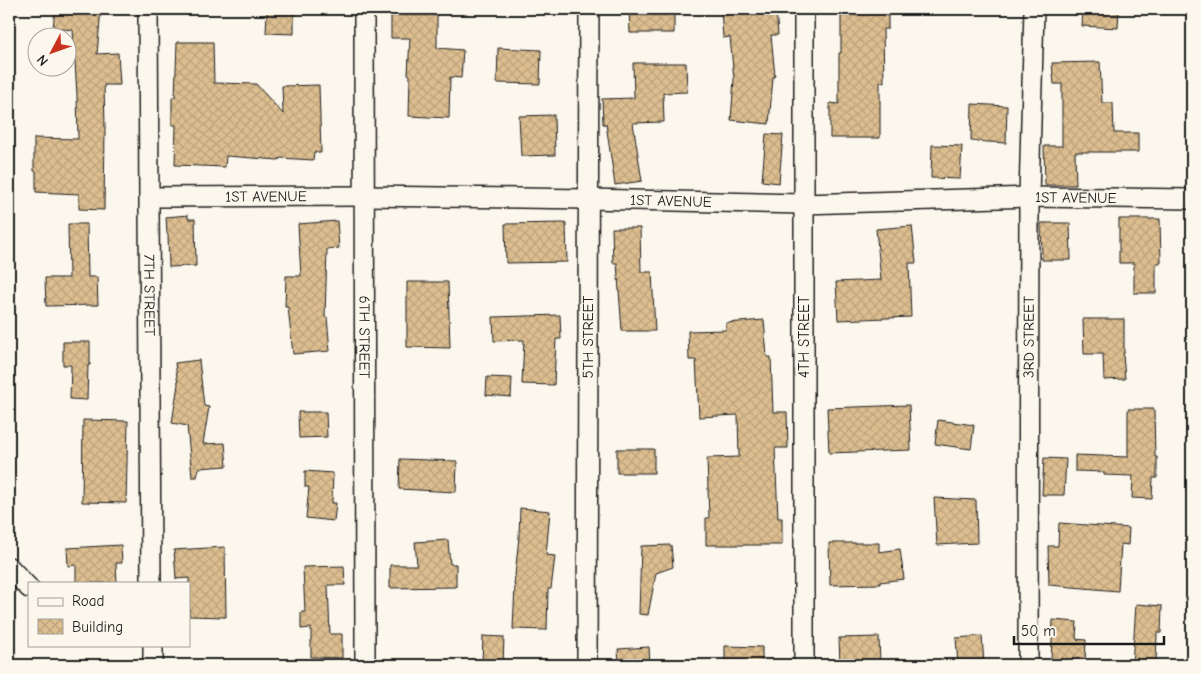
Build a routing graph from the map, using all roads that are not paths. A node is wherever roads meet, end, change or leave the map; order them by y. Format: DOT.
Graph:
graph roads {
  1 [pos="148,9"];
  2 [pos="364,9"];
  3 [pos="588,9"];
  4 [pos="804,9"];
  5 [pos="1034,9"];
  6 [pos="365,196"];
  7 [pos="150,197"];
  8 [pos="1029,197"];
  9 [pos="588,199"];
  10 [pos="1192,199"];
  11 [pos="803,204"];
  12 [pos="9,567"];
  13 [pos="151,582"];
  14 [pos="28,587"];
  15 [pos="153,646"];
  16 [pos="153,665"];
  17 [pos="365,665"];
  18 [pos="587,665"];
  19 [pos="804,665"];
  20 [pos="1028,665"];
  1 -- 7 [label="street, 7TH STREET"];
  2 -- 6 [label="street, 6TH STREET"];
  3 -- 9 [label="street, 5TH STREET"];
  4 -- 11 [label="street, 4TH STREET"];
  5 -- 8 [label="street, 3RD STREET"];
  6 -- 7 [label="street, 1ST AVENUE"];
  6 -- 9 [label="street, 1ST AVENUE"];
  6 -- 17 [label="street, 6TH STREET"];
  7 -- 13 [label="street, 7TH STREET"];
  8 -- 10 [label="street, 1ST AVENUE"];
  8 -- 11 [label="street, 1ST AVENUE"];
  8 -- 20 [label="street, 3RD STREET"];
  9 -- 11 [label="street, 1ST AVENUE"];
  9 -- 18 [label="street, 5TH STREET"];
  11 -- 19 [label="street, 4TH STREET"];
  12 -- 14 [label="street"];
  15 -- 16 [label="street"];
}
